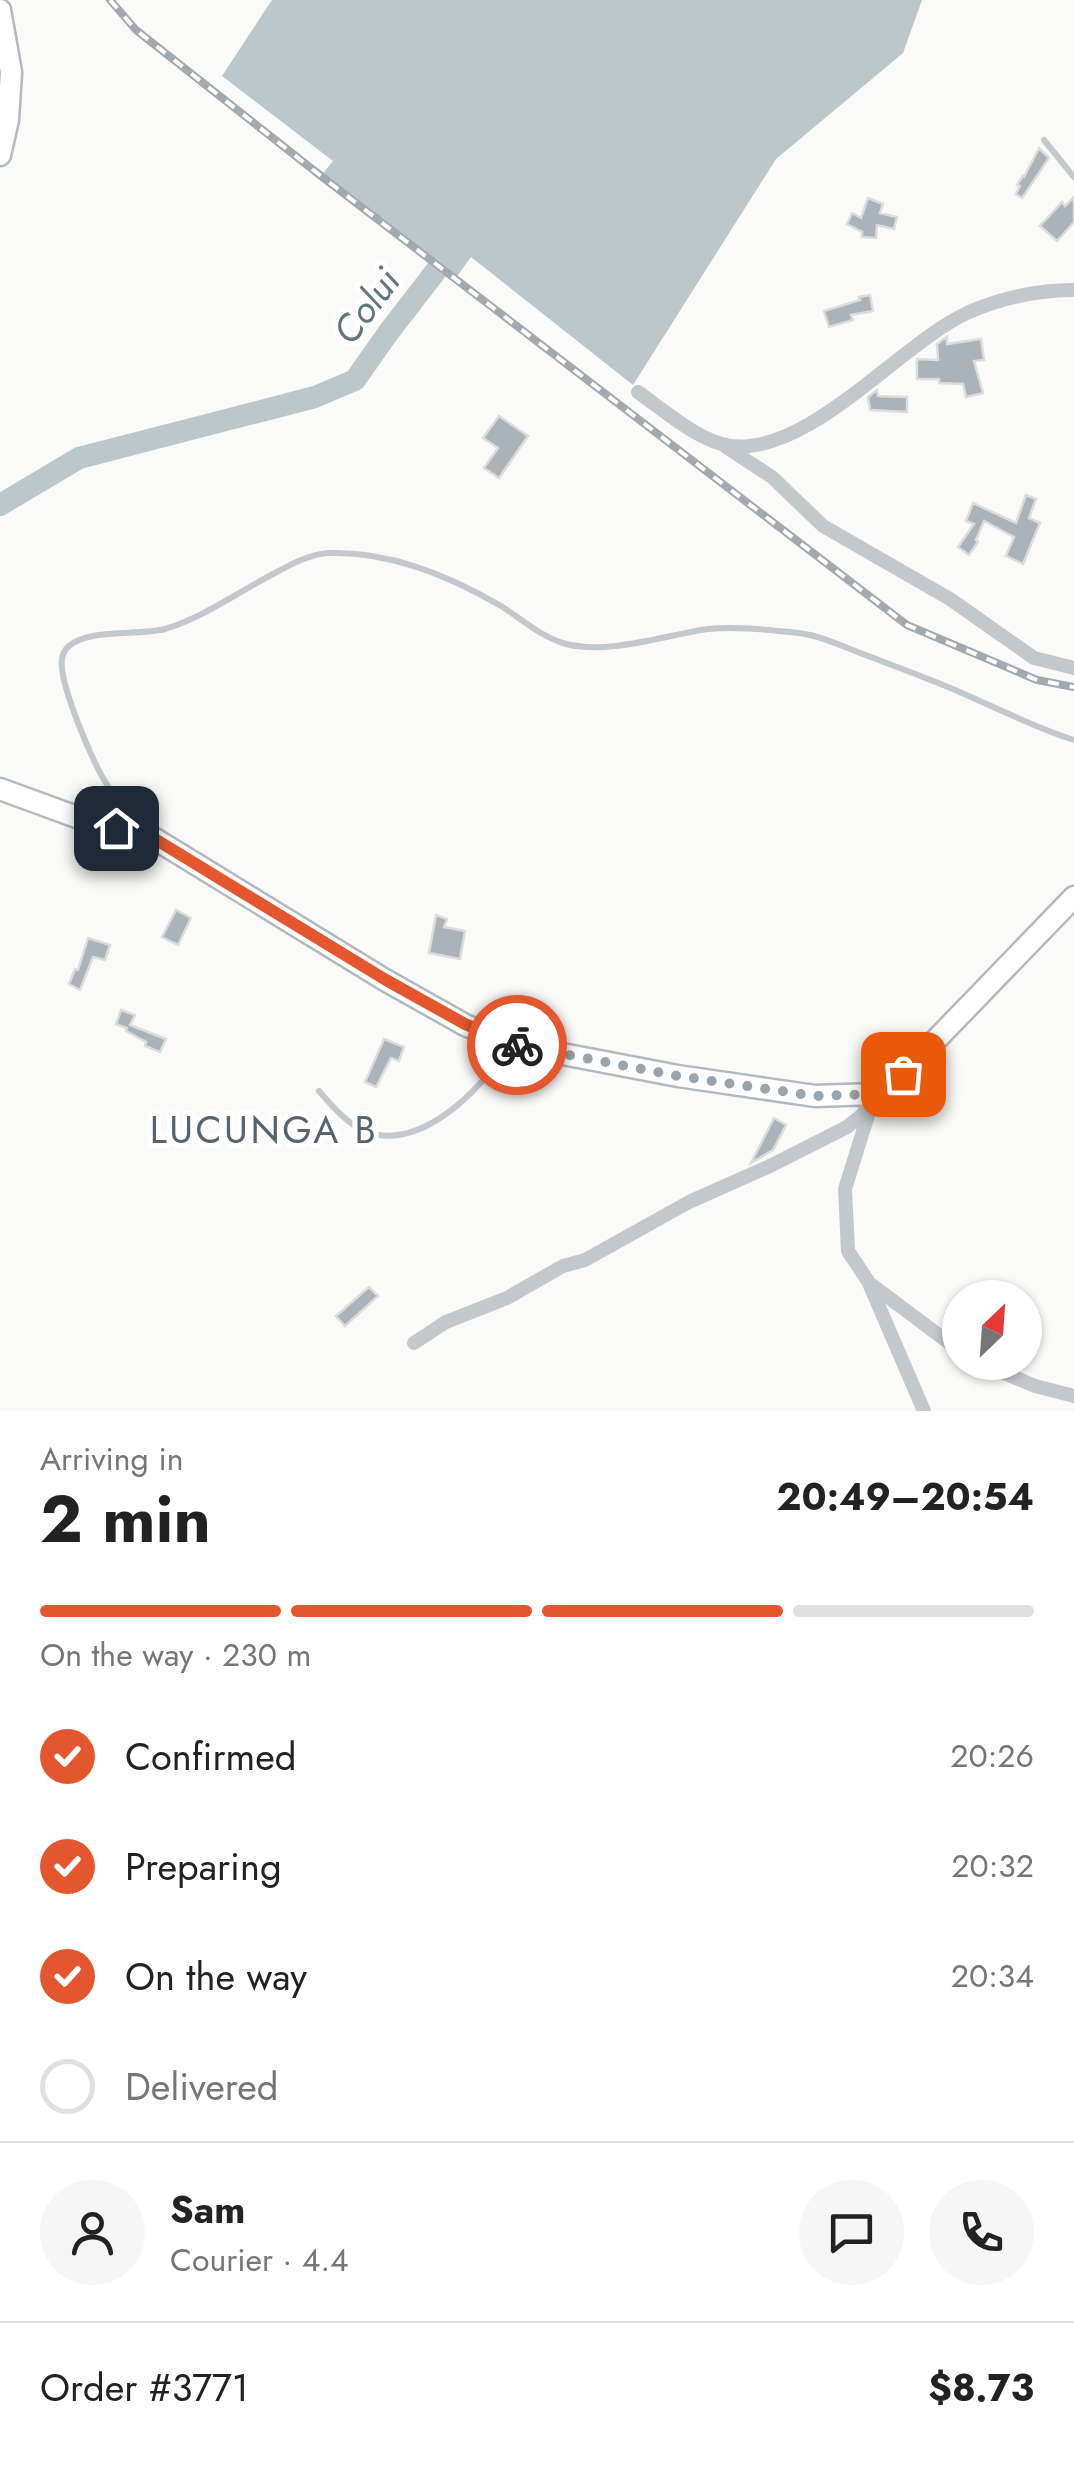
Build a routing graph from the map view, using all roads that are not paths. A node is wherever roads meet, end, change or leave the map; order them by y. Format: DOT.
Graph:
graph roads {
  1 [pos="0,13"];
  2 [pos="1044,140"];
  3 [pos="0,155"];
  4 [pos="1074,176"];
  5 [pos="1074,290"];
  6 [pos="638,392"];
  7 [pos="721,444"];
  8 [pos="1074,668"];
  9 [pos="1074,740"];
  10 [pos="0,789"];
  11 [pos="150,836"];
  12 [pos="1074,897"];
  13 [pos="510,1044"];
  14 [pos="320,1091"];
  15 [pos="875,1094"];
  16 [pos="868,1281"];
  17 [pos="942,1336"];
  18 [pos="414,1343"];
  19 [pos="1021,1380"];
  20 [pos="1074,1396"];
  21 [pos="924,1411"];
  1 -- 3 [label="street"];
  2 -- 4 [label="lane"];
  5 -- 7 [label="street"];
  6 -- 7 [label="street"];
  7 -- 8 [label="street"];
  9 -- 11 [label="lane"];
  10 -- 11 [label="street"];
  11 -- 13 [label="street"];
  12 -- 15 [label="street"];
  13 -- 14 [label="lane"];
  13 -- 15 [label="street"];
  15 -- 16 [label="street"];
  15 -- 18 [label="street"];
  16 -- 17 [label="street"];
  16 -- 21 [label="street"];
  19 -- 20 [label="street"];
}
